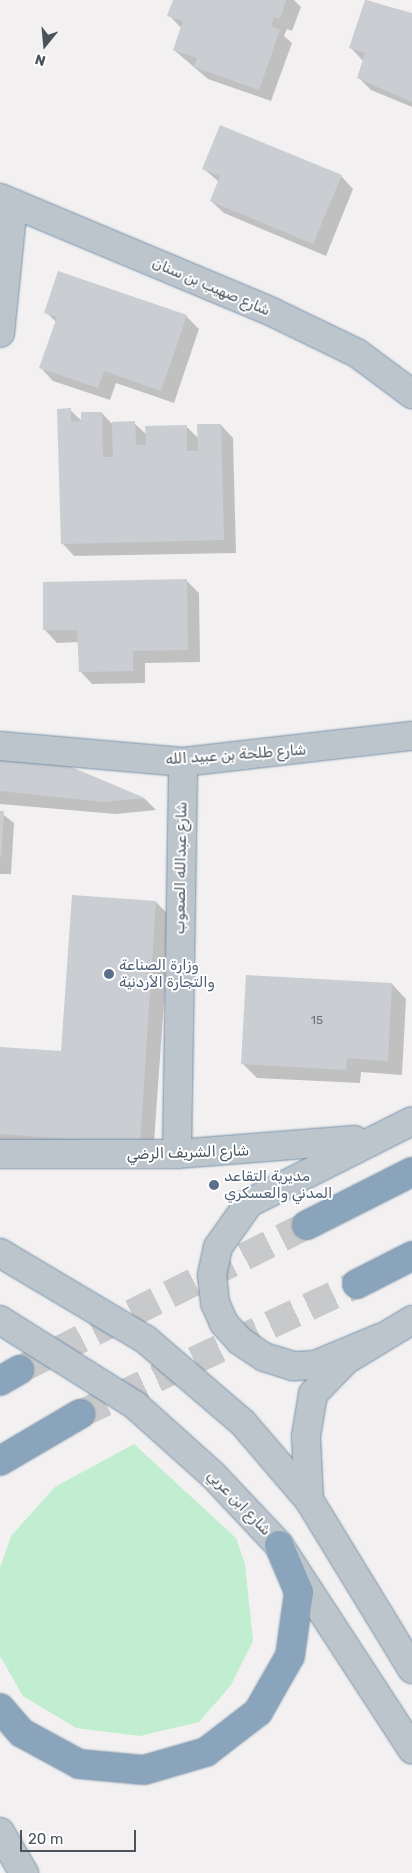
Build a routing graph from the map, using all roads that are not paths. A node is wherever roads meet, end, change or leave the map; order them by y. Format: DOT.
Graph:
graph roads {
  1 [pos="7,201"];
  2 [pos="0,333"];
  3 [pos="412,394"];
  4 [pos="412,736"];
  5 [pos="0,746"];
  6 [pos="183,762"];
  7 [pos="412,1121"];
  8 [pos="375,1139"];
  9 [pos="0,1154"];
  10 [pos="177,1154"];
  11 [pos="412,1172"];
  12 [pos="307,1225"];
  13 [pos="3,1254"];
  14 [pos="412,1256"];
  15 [pos="357,1284"];
  16 [pos="0,1320"];
  17 [pos="412,1320"];
  18 [pos="380,1338"];
  19 [pos="80,1414"];
  20 [pos="25,1447"];
  21 [pos="0,1461"];
  22 [pos="0,1484"];
  23 [pos="308,1500"];
  24 [pos="279,1545"];
  25 [pos="412,1669"];
  26 [pos="0,1708"];
  27 [pos="412,1749"];
  28 [pos="0,1832"];
  29 [pos="24,1873"];
  1 -- 2 [label="street"];
  1 -- 3 [label="street, شارع صهيب بن سنان"];
  4 -- 6 [label="street, شارع طلحة بن عبيد الله"];
  5 -- 6 [label="street, شارع طلحة بن عبيد الله"];
  6 -- 10 [label="street, شارع عبدالله الصعوب"];
  7 -- 8 [label="street"];
  8 -- 10 [label="street, شارع الشريف الرضي"];
  8 -- 18 [label="street"];
  9 -- 10 [label="street, شارع الشريف الرضي"];
  11 -- 12 [label="highway"];
  13 -- 23 [label="street"];
  14 -- 15 [label="highway"];
  16 -- 24 [label="street, شارع ابن عربي"];
  17 -- 18 [label="street"];
  18 -- 23 [label="street"];
  19 -- 20 [label="highway"];
  20 -- 21 [label="highway"];
  20 -- 22 [label="highway"];
  23 -- 25 [label="street"];
  24 -- 26 [label="highway"];
  24 -- 27 [label="street, شارع ابن عربي"];
  28 -- 29 [label="street"];
}
